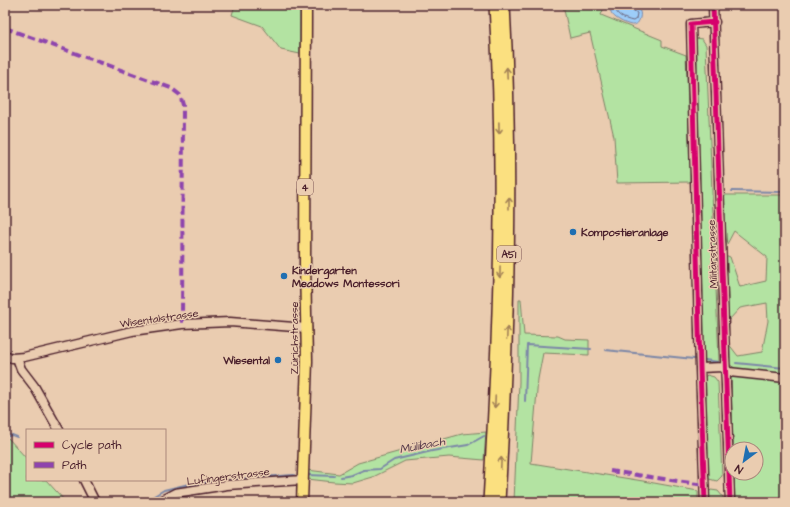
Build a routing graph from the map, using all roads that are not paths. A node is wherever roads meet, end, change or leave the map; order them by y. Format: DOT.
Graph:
graph roads {
  1 [pos="306,5"];
  2 [pos="495,5"];
  3 [pos="504,5"];
  4 [pos="714,5"];
  5 [pos="714,22"];
  6 [pos="307,328"];
  7 [pos="5,355"];
  8 [pos="17,358"];
  9 [pos="700,368"];
  10 [pos="726,370"];
  11 [pos="785,378"];
  12 [pos="58,429"];
  13 [pos="303,480"];
  14 [pos="84,481"];
  15 [pos="95,502"];
  16 [pos="158,502"];
  17 [pos="302,502"];
  18 [pos="490,502"];
  19 [pos="499,502"];
  20 [pos="705,502"];
  21 [pos="730,502"];
  1 -- 6 [label="main road, Zürichstrasse / 4"];
  2 -- 18 [label="highway, A51, one-way"];
  19 -- 3 [label="highway, A51, one-way"];
  4 -- 5 [label="street, Militärstrasse"];
  5 -- 9 [label="street"];
  5 -- 10 [label="street, Militärstrasse"];
  6 -- 8 [label="street, Wisentalstrasse"];
  6 -- 13 [label="main road, Zürichstrasse / 4"];
  7 -- 8 [label="street"];
  8 -- 12 [label="street"];
  9 -- 10 [label="street"];
  9 -- 20 [label="street"];
  10 -- 11 [label="street"];
  10 -- 21 [label="street, Militärstrasse"];
  13 -- 16 [label="street, Lufingerstrasse"];
  13 -- 17 [label="main road, Zürichstrasse / 4"];
  14 -- 15 [label="street"];
}
